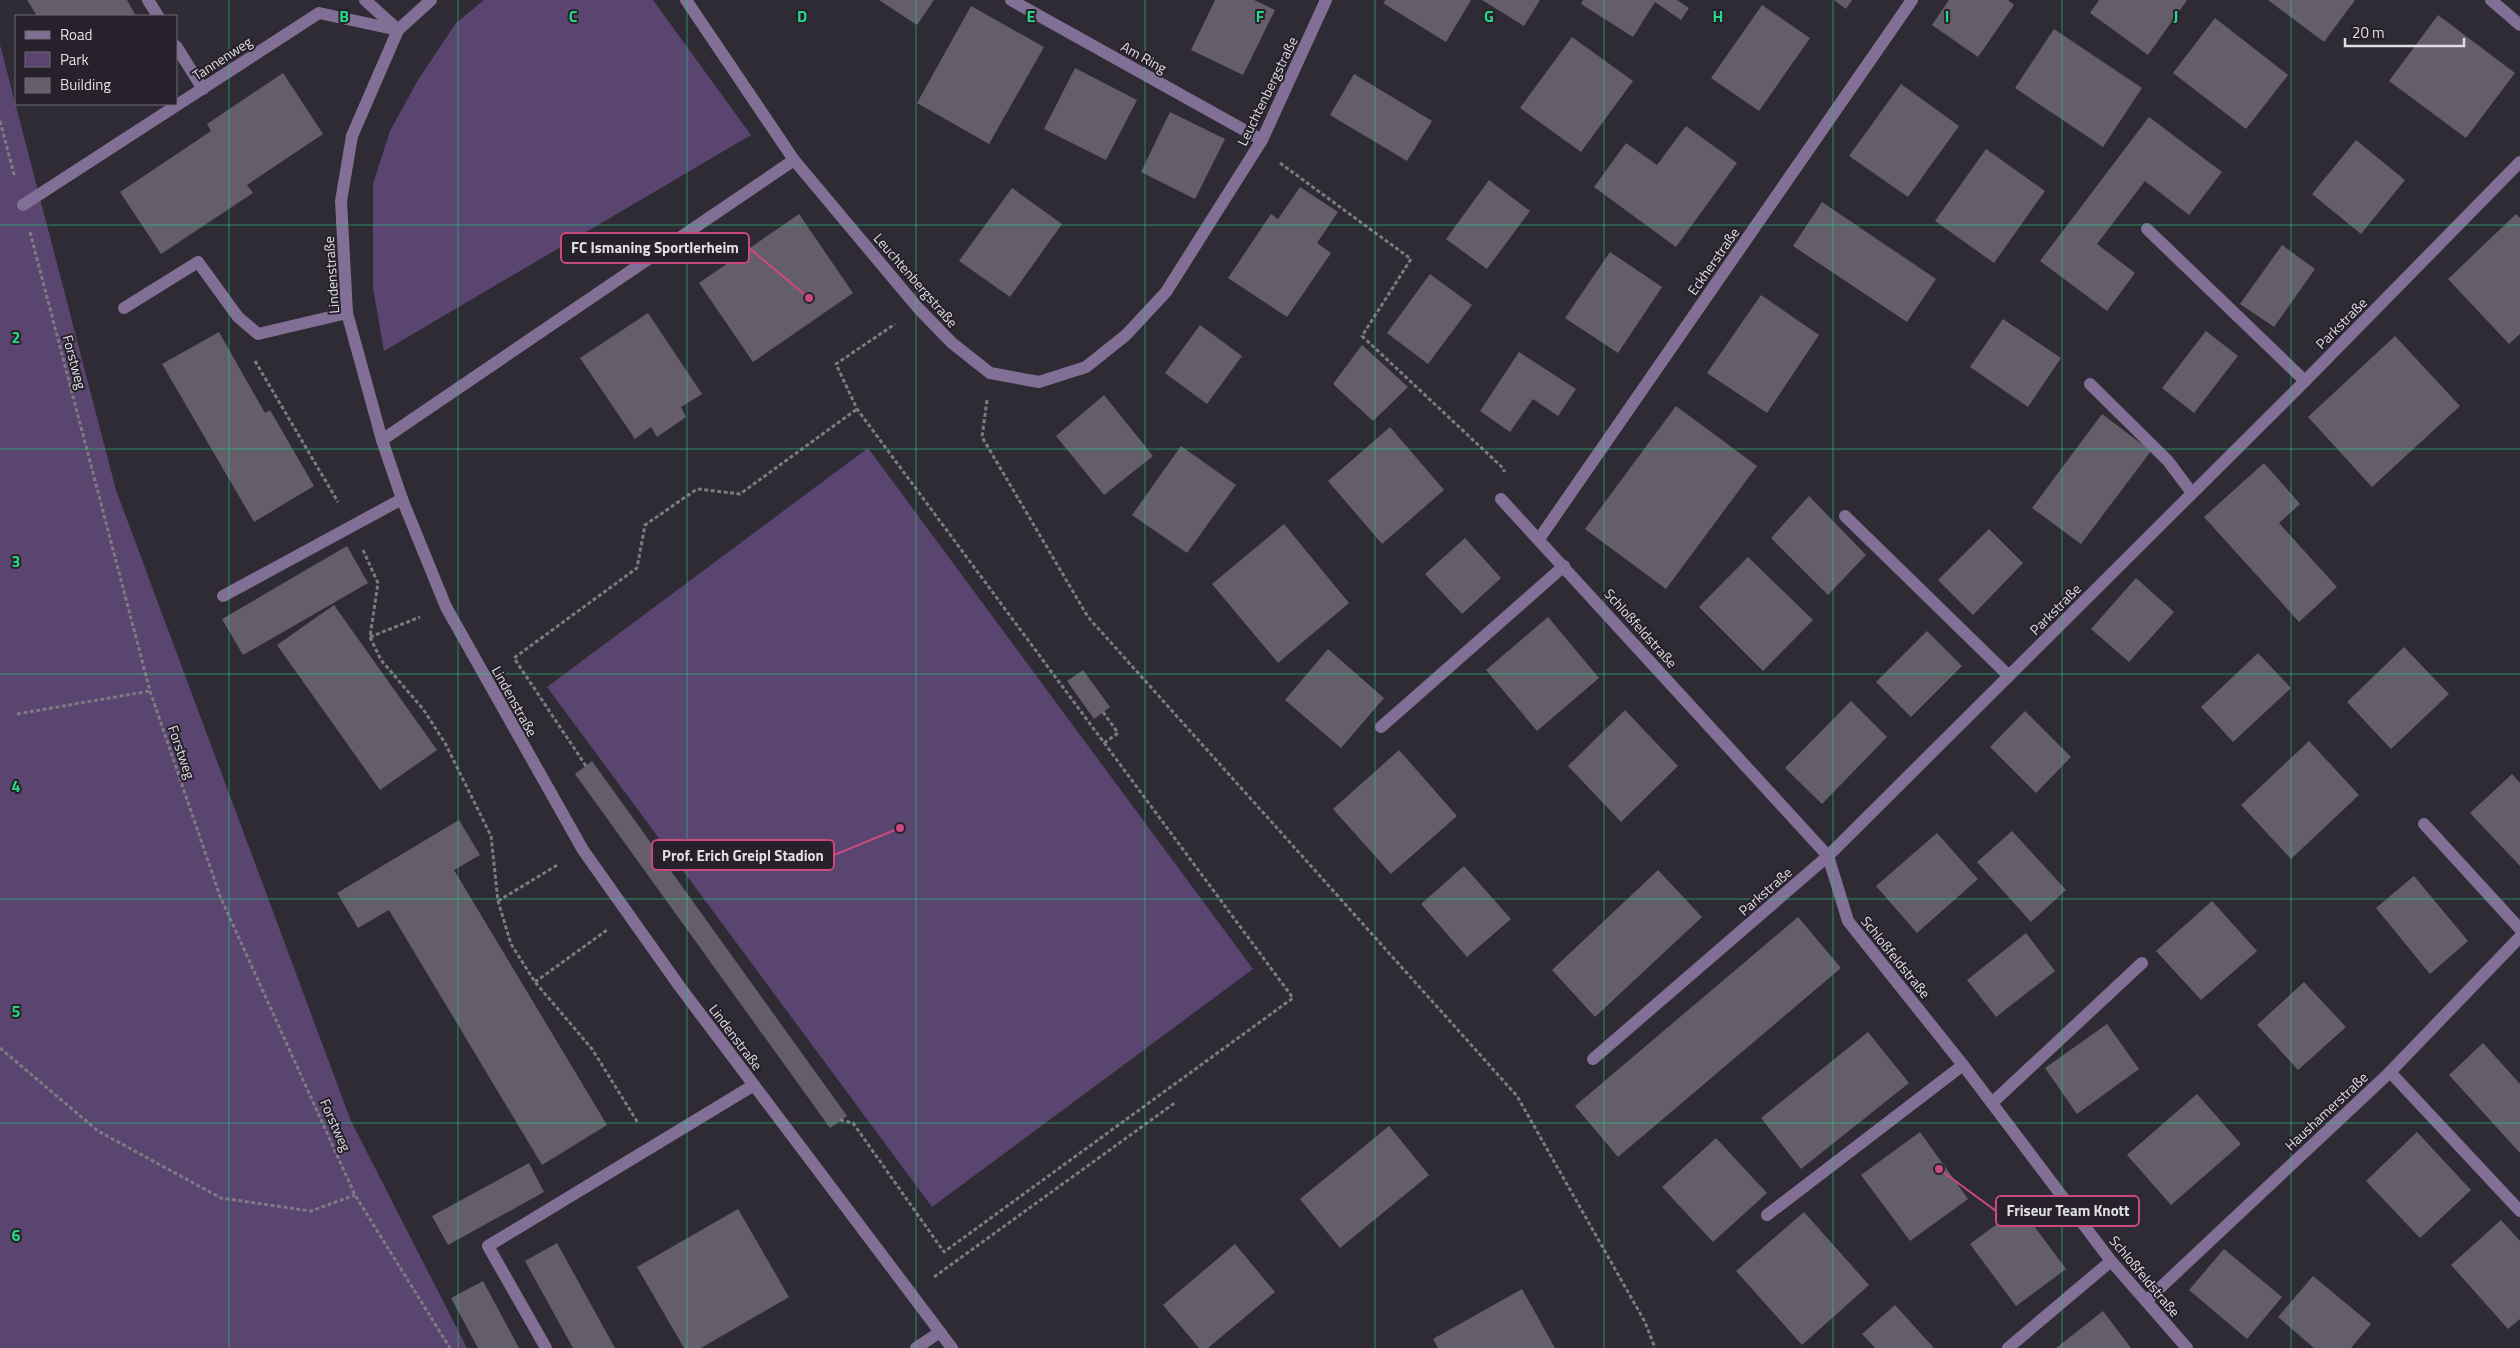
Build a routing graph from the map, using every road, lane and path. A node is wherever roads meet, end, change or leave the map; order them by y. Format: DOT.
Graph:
graph roads {
  1 [pos="148,0"];
  2 [pos="364,0"];
  3 [pos="431,0"];
  4 [pos="686,0"];
  5 [pos="1011,0"];
  6 [pos="1326,0"];
  7 [pos="1912,0"];
  8 [pos="2491,0"];
  9 [pos="157,15"];
  10 [pos="2520,25"];
  11 [pos="398,30"];
  12 [pos="178,49"];
  13 [pos="203,89"];
  14 [pos="0,121"];
  15 [pos="1262,140"];
  16 [pos="794,160"];
  17 [pos="2520,162"];
  18 [pos="23,206"];
  19 [pos="2146,229"];
  20 [pos="124,308"];
  21 [pos="918,308"];
  22 [pos="347,313"];
  23 [pos="258,334"];
  24 [pos="990,373"];
  25 [pos="2305,381"];
  26 [pos="2090,384"];
  27 [pos="857,409"];
  28 [pos="382,440"];
  29 [pos="2192,493"];
  30 [pos="402,499"];
  31 [pos="1501,500"];
  32 [pos="1845,516"];
  33 [pos="352,526"];
  34 [pos="1539,539"];
  35 [pos="1564,566"];
  36 [pos="223,596"];
  37 [pos="446,607"];
  38 [pos="370,637"];
  39 [pos="2009,676"];
  40 [pos="150,691"];
  41 [pos="1103,712"];
  42 [pos="17,714"];
  43 [pos="1381,727"];
  44 [pos="1104,743"];
  45 [pos="586,766"];
  46 [pos="2424,824"];
  47 [pos="583,850"];
  48 [pos="1828,856"];
  49 [pos="498,901"];
  50 [pos="627,914"];
  51 [pos="2520,929"];
  52 [pos="2520,937"];
  53 [pos="2142,963"];
  54 [pos="535,982"];
  55 [pos="0,1048"];
  56 [pos="1593,1059"];
  57 [pos="1963,1065"];
  58 [pos="2390,1072"];
  59 [pos="754,1085"];
  60 [pos="1176,1102"];
  61 [pos="1992,1103"];
  62 [pos="840,1120"];
  63 [pos="652,1147"];
  64 [pos="356,1195"];
  65 [pos="2520,1211"];
  66 [pos="1766,1216"];
  67 [pos="2111,1261"];
  68 [pos="911,1294"];
  69 [pos="2146,1301"];
  70 [pos="940,1332"];
  71 [pos="450,1348"];
  72 [pos="546,1348"];
  73 [pos="916,1348"];
  74 [pos="952,1348"];
  75 [pos="1655,1348"];
  76 [pos="2008,1348"];
  77 [pos="2186,1348"];
  1 -- 9 [label="street"];
  2 -- 11 [label="street"];
  3 -- 11 [label="street, Lindenstraße"];
  4 -- 16 [label="street, Leuchtenbergstraße"];
  5 -- 15 [label="street, Am Ring"];
  6 -- 15 [label="street, Leuchtenbergstraße"];
  7 -- 34 [label="street, Eckherstraße"];
  8 -- 10 [label="street"];
  11 -- 13 [label="street, Tannenweg"];
  11 -- 22 [label="street, Lindenstraße"];
  12 -- 13 [label="street"];
  13 -- 18 [label="street, Tannenweg"];
  14 -- 18 [label="path, Forstweg"];
  15 -- 24 [label="street, Leuchtenbergstraße"];
  15 -- 31 [label="path"];
  16 -- 21 [label="street, Leuchtenbergstraße"];
  16 -- 28 [label="street"];
  17 -- 25 [label="street, Parkstraße"];
  18 -- 40 [label="path, Forstweg"];
  19 -- 25 [label="street"];
  20 -- 23 [label="street"];
  21 -- 24 [label="street, Leuchtenbergstraße"];
  21 -- 27 [label="path"];
  22 -- 23 [label="street"];
  22 -- 28 [label="street, Lindenstraße"];
  23 -- 33 [label="path"];
  24 -- 75 [label="path"];
  25 -- 29 [label="street, Parkstraße"];
  26 -- 29 [label="street"];
  27 -- 44 [label="path"];
  27 -- 45 [label="path"];
  28 -- 30 [label="street, Lindenstraße"];
  29 -- 39 [label="street, Parkstraße"];
  30 -- 33 [label="street"];
  30 -- 37 [label="street, Lindenstraße"];
  31 -- 34 [label="street, Schloßfeldstraße"];
  32 -- 39 [label="street"];
  33 -- 36 [label="street"];
  33 -- 38 [label="path"];
  34 -- 35 [label="street, Schloßfeldstraße"];
  35 -- 43 [label="street"];
  35 -- 48 [label="street, Schloßfeldstraße"];
  37 -- 38 [label="path"];
  37 -- 47 [label="street, Lindenstraße"];
  38 -- 49 [label="path"];
  39 -- 48 [label="street, Parkstraße"];
  40 -- 42 [label="path"];
  40 -- 64 [label="path, Forstweg"];
  41 -- 44 [label="path"];
  44 -- 62 [label="path"];
  46 -- 51 [label="street"];
  47 -- 49 [label="path"];
  47 -- 50 [label="street, Lindenstraße"];
  48 -- 56 [label="street, Parkstraße"];
  48 -- 57 [label="street, Schloßfeldstraße"];
  49 -- 54 [label="path"];
  50 -- 54 [label="path"];
  50 -- 59 [label="street, Lindenstraße"];
  52 -- 58 [label="street, Haushamerstraße"];
  53 -- 61 [label="street"];
  54 -- 63 [label="path"];
  55 -- 64 [label="path"];
  57 -- 61 [label="street, Schloßfeldstraße"];
  57 -- 66 [label="street"];
  58 -- 65 [label="street"];
  58 -- 69 [label="street, Haushamerstraße"];
  59 -- 63 [label="street"];
  59 -- 68 [label="street, Lindenstraße"];
  60 -- 68 [label="path"];
  61 -- 67 [label="street, Schloßfeldstraße"];
  63 -- 72 [label="street"];
  64 -- 71 [label="path, Forstweg"];
  67 -- 69 [label="street, Schloßfeldstraße"];
  67 -- 76 [label="street"];
  68 -- 70 [label="street, Lindenstraße"];
  69 -- 77 [label="street, Schloßfeldstraße"];
  70 -- 73 [label="street"];
  70 -- 74 [label="street, Lindenstraße"];
}
